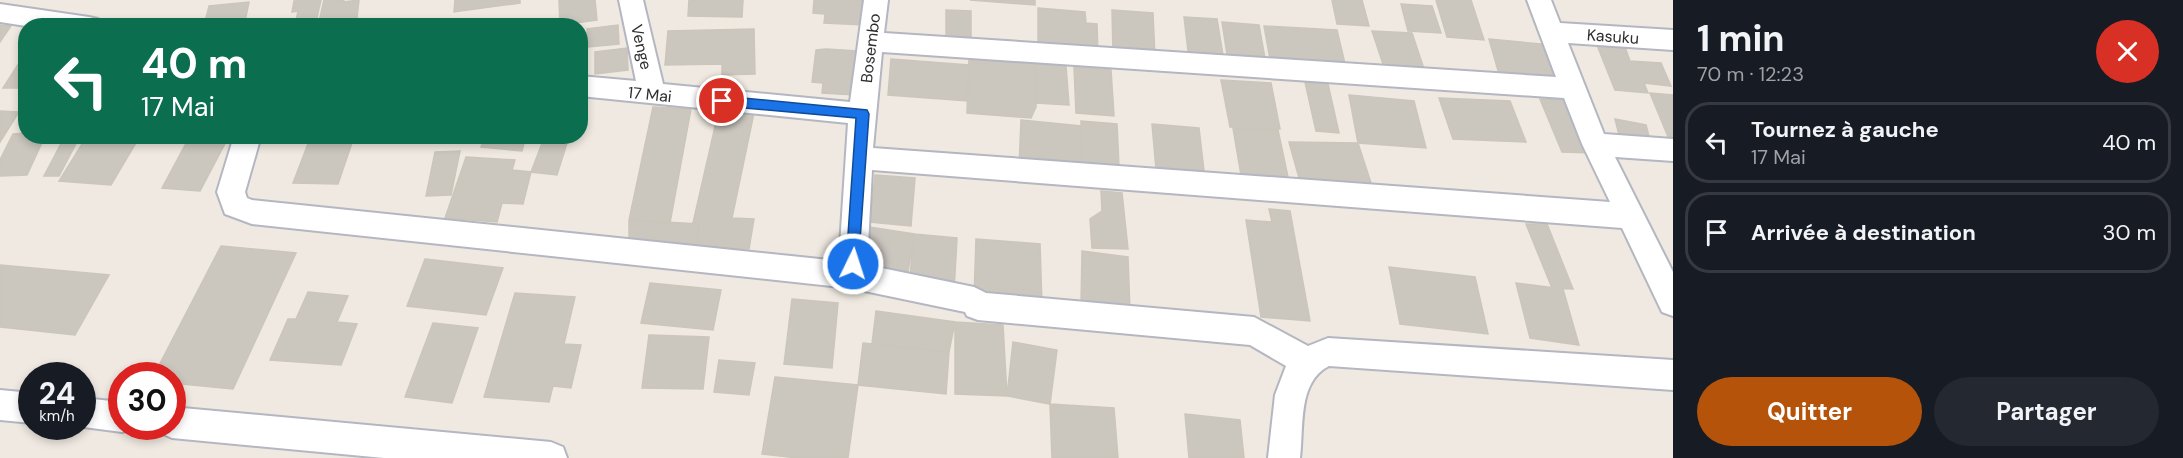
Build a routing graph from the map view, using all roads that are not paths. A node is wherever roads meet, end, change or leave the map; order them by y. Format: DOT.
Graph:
graph roads {
  1 [pos="631,0"];
  2 [pos="876,0"];
  3 [pos="1539,0"];
  4 [pos="0,13"];
  5 [pos="34,18"];
  6 [pos="1552,32"];
  7 [pos="1673,40"];
  8 [pos="871,42"];
  9 [pos="588,87"];
  10 [pos="1574,88"];
  11 [pos="652,94"];
  12 [pos="862,114"];
  13 [pos="246,144"];
  14 [pos="1595,144"];
  15 [pos="1673,150"];
  16 [pos="859,158"];
  17 [pos="1630,216"];
  18 [pos="1665,272"];
  19 [pos="853,273"];
  20 [pos="1673,302"];
  21 [pos="1308,362"];
  22 [pos="1673,375"];
  23 [pos="0,405"];
  24 [pos="18,407"];
  25 [pos="186,423"];
  26 [pos="551,458"];
  27 [pos="1284,458"];
  1 -- 11 [label="street, Venge"];
  2 -- 8 [label="street, Bosembo"];
  3 -- 6 [label="street"];
  4 -- 5 [label="street"];
  6 -- 7 [label="street, Kasuku"];
  6 -- 10 [label="street"];
  8 -- 10 [label="street"];
  8 -- 12 [label="street, Bosembo"];
  9 -- 11 [label="street, 17 Mai"];
  10 -- 14 [label="street"];
  11 -- 12 [label="street, 17 Mai"];
  12 -- 16 [label="street, Bosembo"];
  13 -- 19 [label="street"];
  14 -- 15 [label="street"];
  14 -- 17 [label="street"];
  16 -- 17 [label="street"];
  16 -- 19 [label="street, Bosembo"];
  17 -- 18 [label="street"];
  18 -- 20 [label="street"];
  19 -- 21 [label="street"];
  21 -- 22 [label="street"];
  21 -- 27 [label="street"];
  23 -- 24 [label="street"];
  25 -- 26 [label="street"];
}
